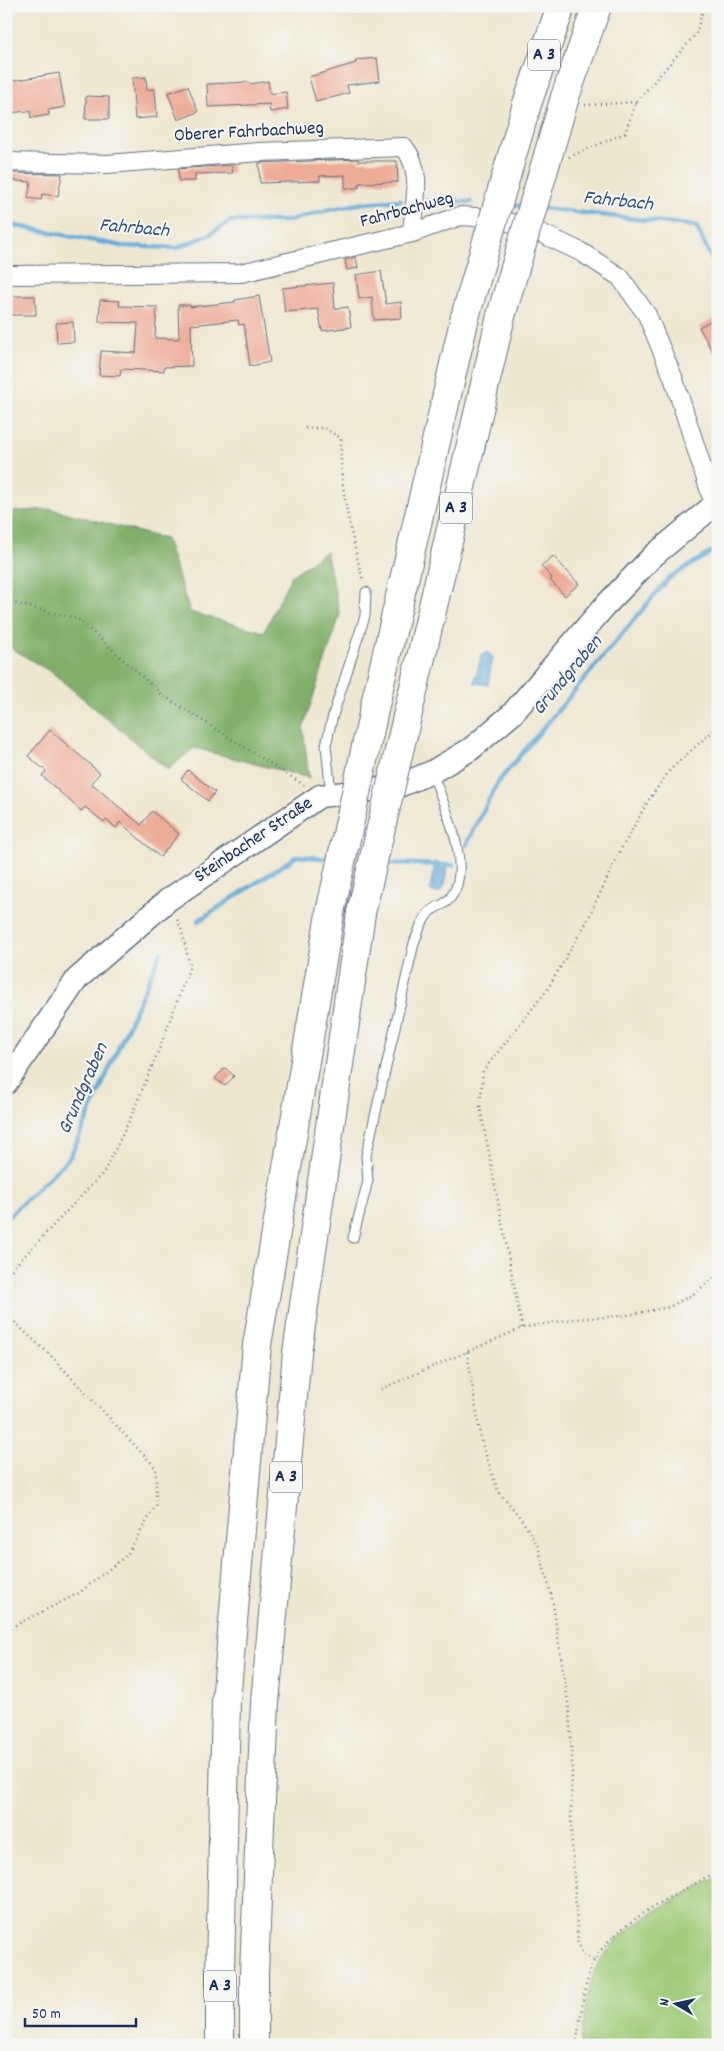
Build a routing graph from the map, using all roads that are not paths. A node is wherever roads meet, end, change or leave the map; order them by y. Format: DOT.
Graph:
graph roads {
  1 [pos="561,6"];
  2 [pos="597,6"];
  3 [pos="6,162"];
  4 [pos="412,233"];
  5 [pos="6,275"];
  6 [pos="716,503"];
  7 [pos="366,592"];
  8 [pos="432,772"];
  9 [pos="326,795"];
  10 [pos="6,1083"];
  11 [pos="353,1238"];
  12 [pos="220,2045"];
  13 [pos="254,2045"];
  1 -- 12 [label="highway, A 3, bridge"];
  2 -- 13 [label="highway, A 3, bridge"];
  3 -- 4 [label="street, Oberer Fahrbachweg"];
  4 -- 5 [label="street, Fahrbachweg"];
  4 -- 6 [label="street, Fahrbachweg"];
  6 -- 8 [label="street, Steinbacher Straße"];
  7 -- 9 [label="lane"];
  8 -- 9 [label="street, Steinbacher Straße"];
  8 -- 11 [label="lane"];
  9 -- 10 [label="street, Steinbacher Straße"];
}
